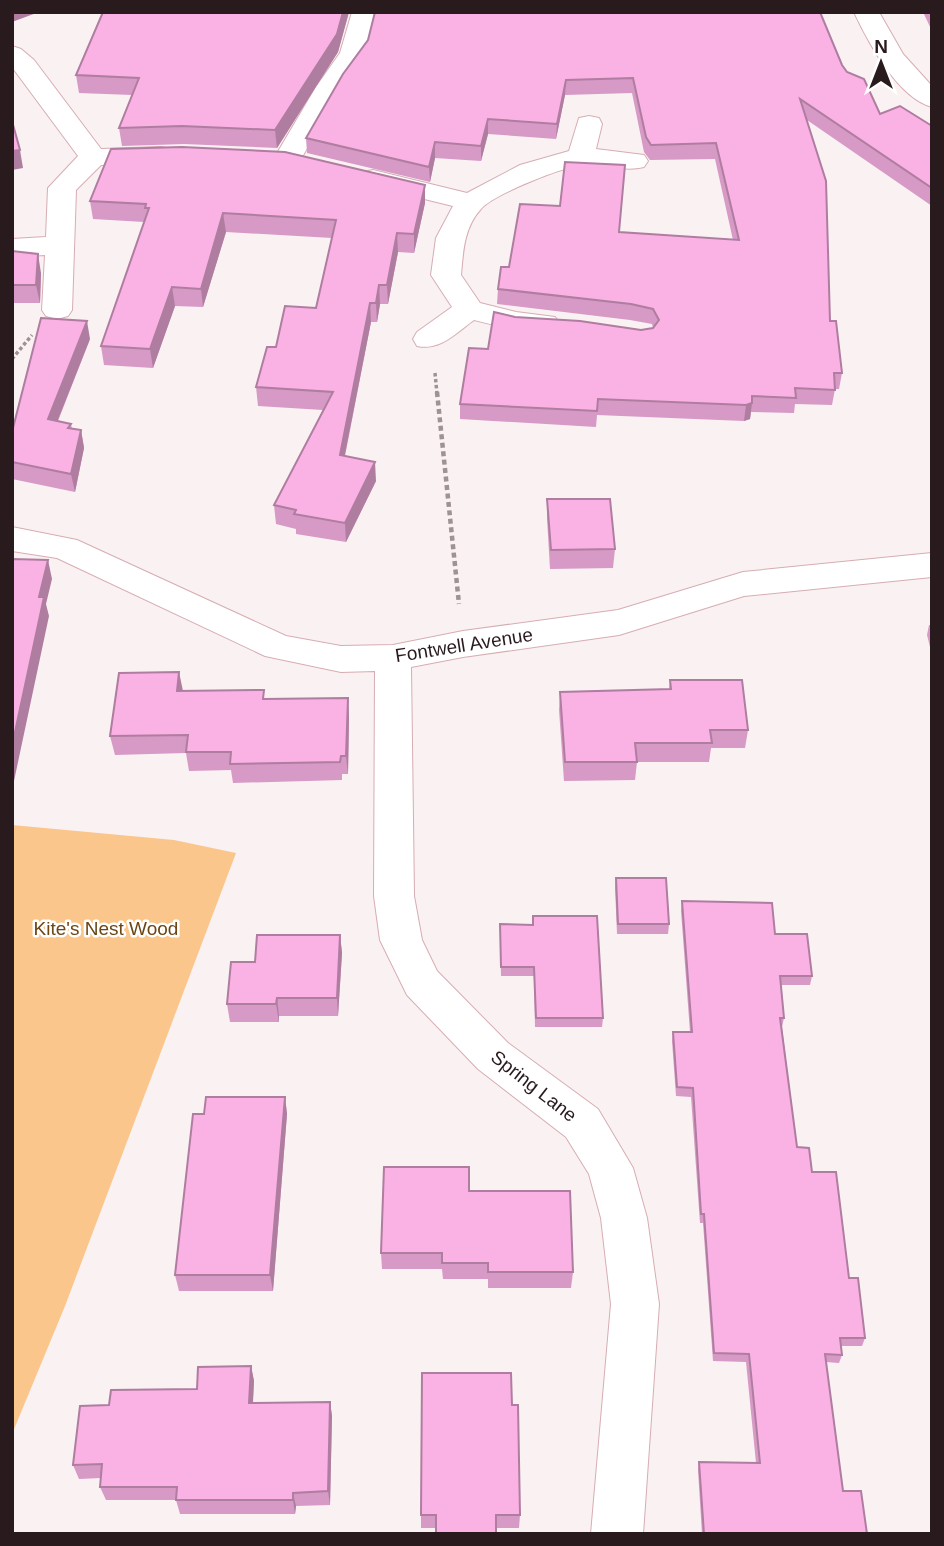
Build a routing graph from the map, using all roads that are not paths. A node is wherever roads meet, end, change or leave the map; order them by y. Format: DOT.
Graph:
graph roads {
  1 [pos="365,12"];
  2 [pos="866,12"];
  3 [pos="12,54"];
  4 [pos="932,99"];
  5 [pos="589,124"];
  6 [pos="184,155"];
  7 [pos="581,156"];
  8 [pos="93,157"];
  9 [pos="286,161"];
  10 [pos="634,161"];
  11 [pos="343,171"];
  12 [pos="470,202"];
  13 [pos="60,245"];
  14 [pos="12,248"];
  15 [pos="469,309"];
  16 [pos="57,310"];
  17 [pos="566,324"];
  18 [pos="428,339"];
  19 [pos="12,539"];
  20 [pos="932,565"];
  21 [pos="393,658"];
  22 [pos="617,1534"];
  1 -- 9 [label="street"];
  2 -- 4 [label="street"];
  3 -- 8 [label="street"];
  5 -- 7 [label="street"];
  6 -- 8 [label="street"];
  7 -- 10 [label="street"];
  7 -- 12 [label="street"];
  8 -- 13 [label="street"];
  11 -- 12 [label="street"];
  12 -- 15 [label="street"];
  13 -- 14 [label="street"];
  13 -- 16 [label="street"];
  15 -- 17 [label="street"];
  15 -- 18 [label="street"];
  19 -- 21 [label="street, Fontwell Avenue"];
  20 -- 21 [label="street, Fontwell Avenue"];
  21 -- 22 [label="street, Spring Lane"];
}
